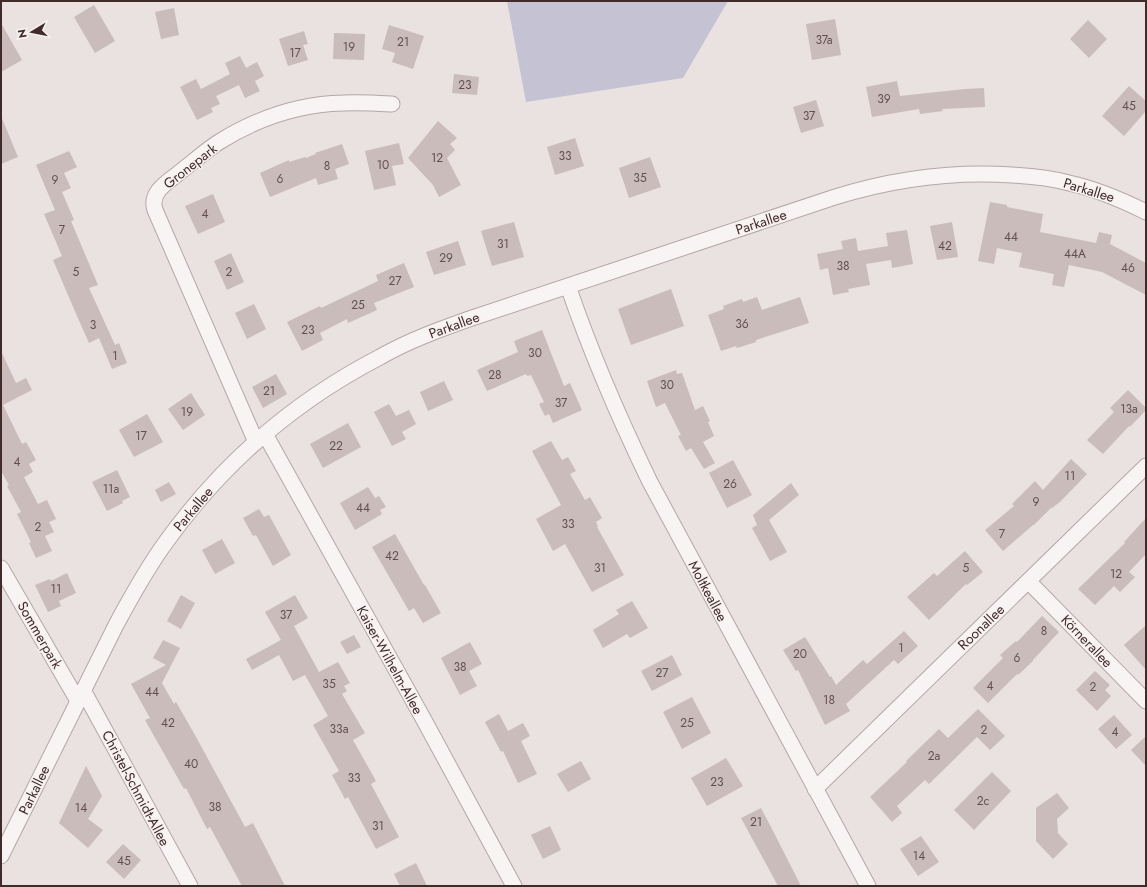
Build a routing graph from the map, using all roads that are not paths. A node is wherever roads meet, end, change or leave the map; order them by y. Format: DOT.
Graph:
graph roads {
  1 [pos="392,104"];
  2 [pos="1146,212"];
  3 [pos="568,286"];
  4 [pos="260,438"];
  5 [pos="1146,466"];
  6 [pos="1,568"];
  7 [pos="1028,581"];
  8 [pos="81,696"];
  9 [pos="1146,701"];
  10 [pos="815,789"];
  11 [pos="1,856"];
  12 [pos="190,886"];
  13 [pos="514,886"];
  14 [pos="868,886"];
  1 -- 4 [label="street, Gronepark"];
  2 -- 3 [label="street, Parkallee"];
  3 -- 4 [label="street, Parkallee"];
  3 -- 10 [label="street, Moltkeallee"];
  4 -- 8 [label="street, Parkallee"];
  4 -- 13 [label="street, Kaiser-Wilhelm-Allee"];
  5 -- 7 [label="street, Roonallee"];
  6 -- 8 [label="street, Sommerpark"];
  7 -- 9 [label="street, Körnerallee"];
  7 -- 10 [label="street, Roonallee"];
  8 -- 11 [label="street, Parkallee"];
  8 -- 12 [label="street, Christel-Schmidt-Allee"];
  10 -- 14 [label="street, Moltkeallee"];
}
